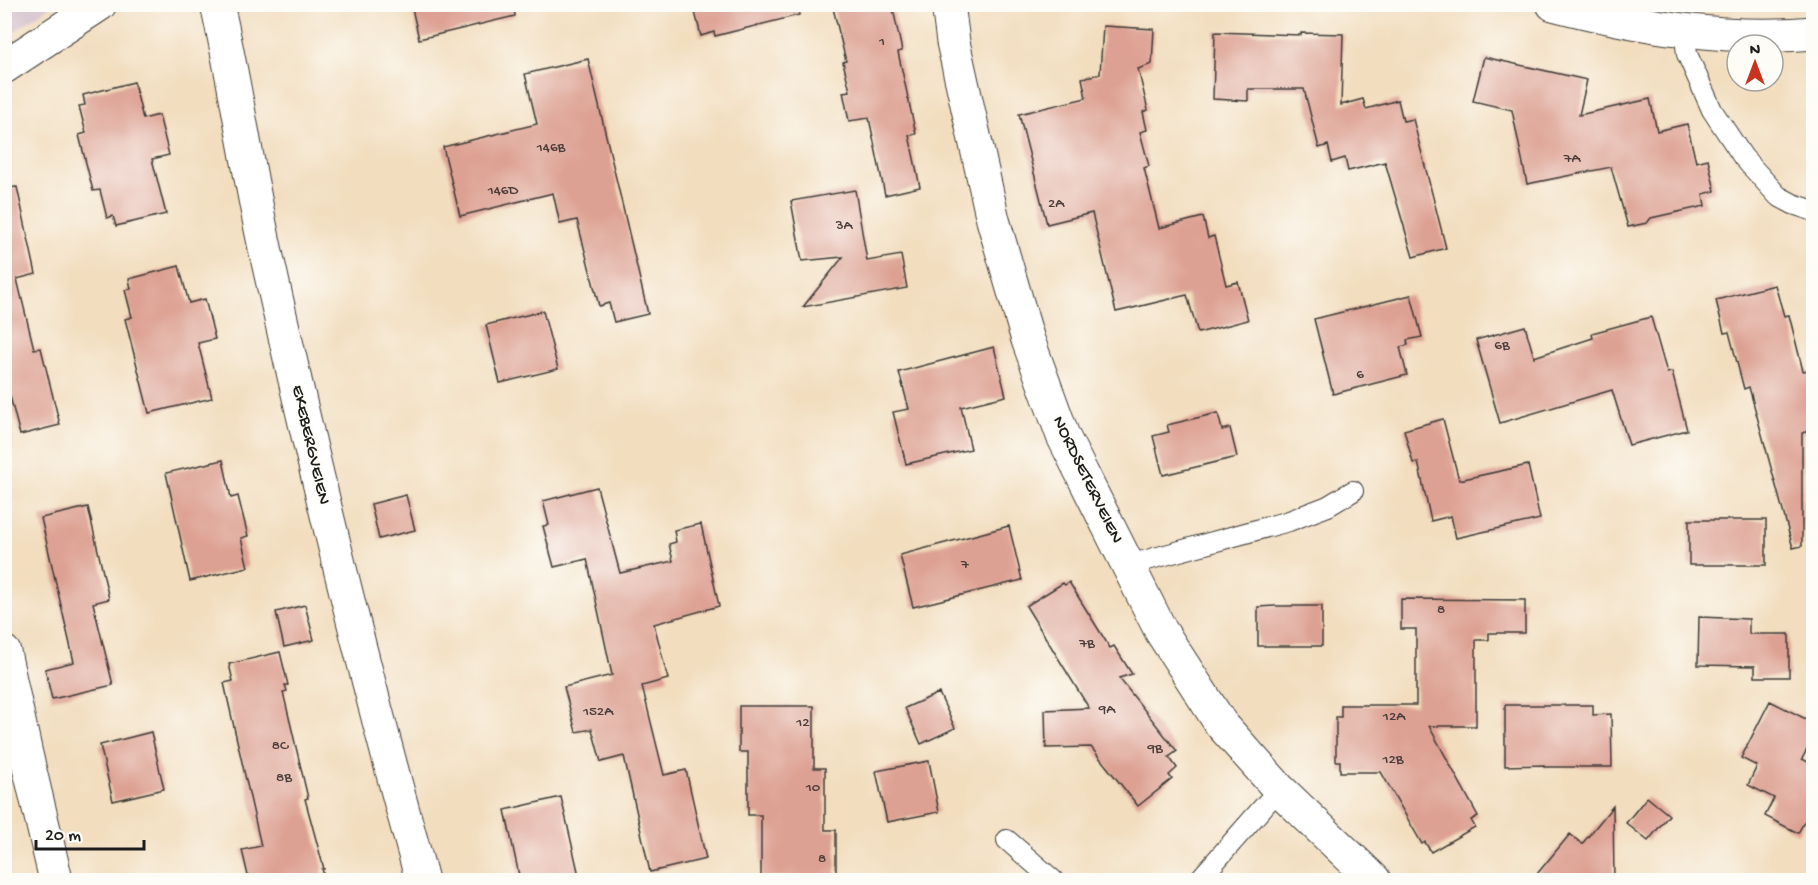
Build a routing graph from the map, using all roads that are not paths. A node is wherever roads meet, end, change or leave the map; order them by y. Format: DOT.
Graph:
graph roads {
  1 [pos="100,4"];
  2 [pos="217,4"];
  3 [pos="948,4"];
  4 [pos="1553,4"];
  5 [pos="1684,29"];
  6 [pos="1814,33"];
  7 [pos="4,67"];
  8 [pos="1814,211"];
  9 [pos="1353,491"];
  10 [pos="1129,565"];
  11 [pos="4,652"];
  12 [pos="1279,789"];
  13 [pos="1007,840"];
  14 [pos="56,880"];
  15 [pos="422,880"];
  16 [pos="1053,880"];
  17 [pos="1199,880"];
  18 [pos="1374,880"];
  1 -- 7 [label="street"];
  2 -- 15 [label="street, EKEBERGVEIEN"];
  3 -- 10 [label="street, NORDSETERVEIEN"];
  4 -- 5 [label="street"];
  5 -- 6 [label="street"];
  5 -- 8 [label="lane"];
  9 -- 10 [label="lane"];
  10 -- 12 [label="street, NORDSETERVEIEN"];
  11 -- 14 [label="street"];
  12 -- 17 [label="lane"];
  12 -- 18 [label="street, NORDSETERVEIEN"];
  13 -- 16 [label="lane"];
}
